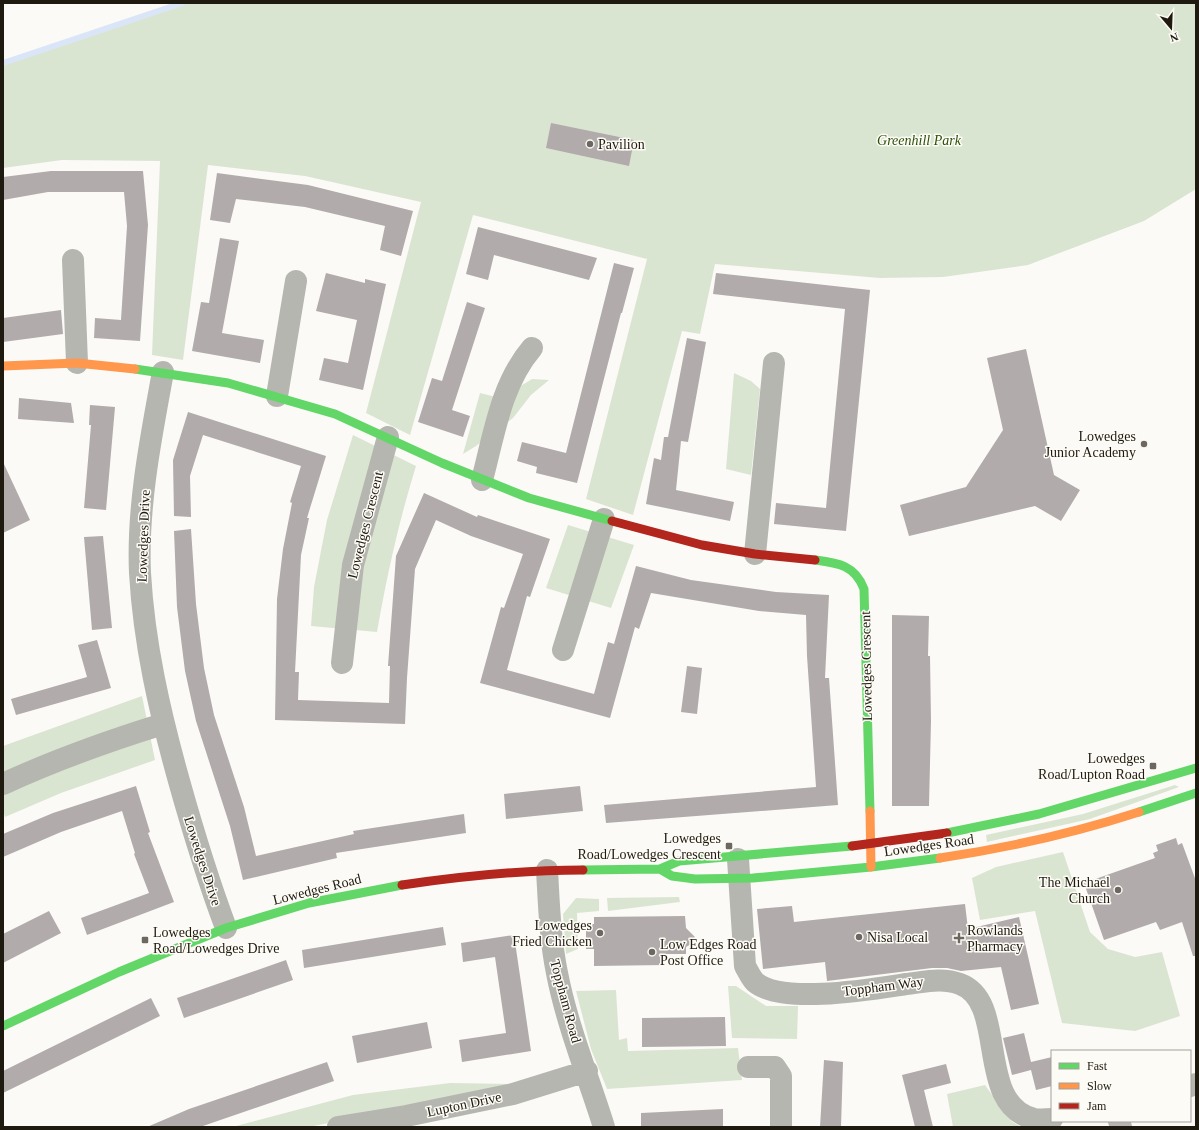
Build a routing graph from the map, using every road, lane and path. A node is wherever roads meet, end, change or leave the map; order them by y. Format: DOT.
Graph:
graph roads {
  1 [pos="73,260"];
  2 [pos="296,281"];
  3 [pos="532,348"];
  4 [pos="774,362"];
  5 [pos="76,363"];
  6 [pos="3,366"];
  7 [pos="163,372"];
  8 [pos="277,396"];
  9 [pos="388,437"];
  10 [pos="482,480"];
  11 [pos="604,519"];
  12 [pos="755,554"];
  13 [pos="563,650"];
  14 [pos="342,663"];
  15 [pos="163,724"];
  16 [pos="1196,768"];
  17 [pos="3,784"];
  18 [pos="1196,793"];
  19 [pos="870,844"];
  20 [pos="737,856"];
  21 [pos="871,867"];
  22 [pos="660,869"];
  23 [pos="547,870"];
  24 [pos="740,878"];
  25 [pos="226,928"];
  26 [pos="3,1026"];
  27 [pos="748,1067"];
  28 [pos="587,1071"];
  29 [pos="1051,1119"];
  30 [pos="407,1122"];
  31 [pos="338,1127"];
  32 [pos="604,1127"];
  33 [pos="781,1127"];
  1 -- 5 [label="street"];
  2 -- 8 [label="street"];
  3 -- 10 [label="street"];
  4 -- 12 [label="street"];
  5 -- 6 [label="street, Lowedges Crescent"];
  5 -- 7 [label="street, Lowedges Crescent"];
  7 -- 8 [label="street, Lowedges Crescent"];
  7 -- 15 [label="street, Lowedges Drive"];
  8 -- 9 [label="street, Lowedges Crescent"];
  9 -- 10 [label="street, Lowedges Crescent"];
  9 -- 14 [label="street, Lowedges Crescent"];
  10 -- 11 [label="street, Lowedges Crescent"];
  11 -- 12 [label="street, Lowedges Crescent"];
  11 -- 13 [label="street"];
  12 -- 19 [label="street, Lowedges Crescent"];
  15 -- 17 [label="street"];
  15 -- 25 [label="street, Lowedges Drive"];
  16 -- 19 [label="street, Lowedges Road"];
  18 -- 21 [label="street, Lowedges Road"];
  19 -- 20 [label="street, Lowedges Road"];
  19 -- 21 [label="street, Lowedges Crescent"];
  20 -- 22 [label="street, Lowedges Road"];
  20 -- 24 [label="street, Toppham Way"];
  21 -- 24 [label="street, Lowedges Road"];
  22 -- 23 [label="street, Lowedges Road"];
  22 -- 24 [label="street, Lowedges Road"];
  23 -- 25 [label="street, Lowedges Road"];
  23 -- 28 [label="street, Toppham Road"];
  24 -- 29 [label="street, Toppham Way"];
  25 -- 26 [label="street, Lowedges Road"];
  27 -- 33 [label="street"];
  28 -- 30 [label="street, Lupton Drive"];
  28 -- 32 [label="street, Toppham Road"];
  30 -- 31 [label="street, Lupton Drive"];
}
